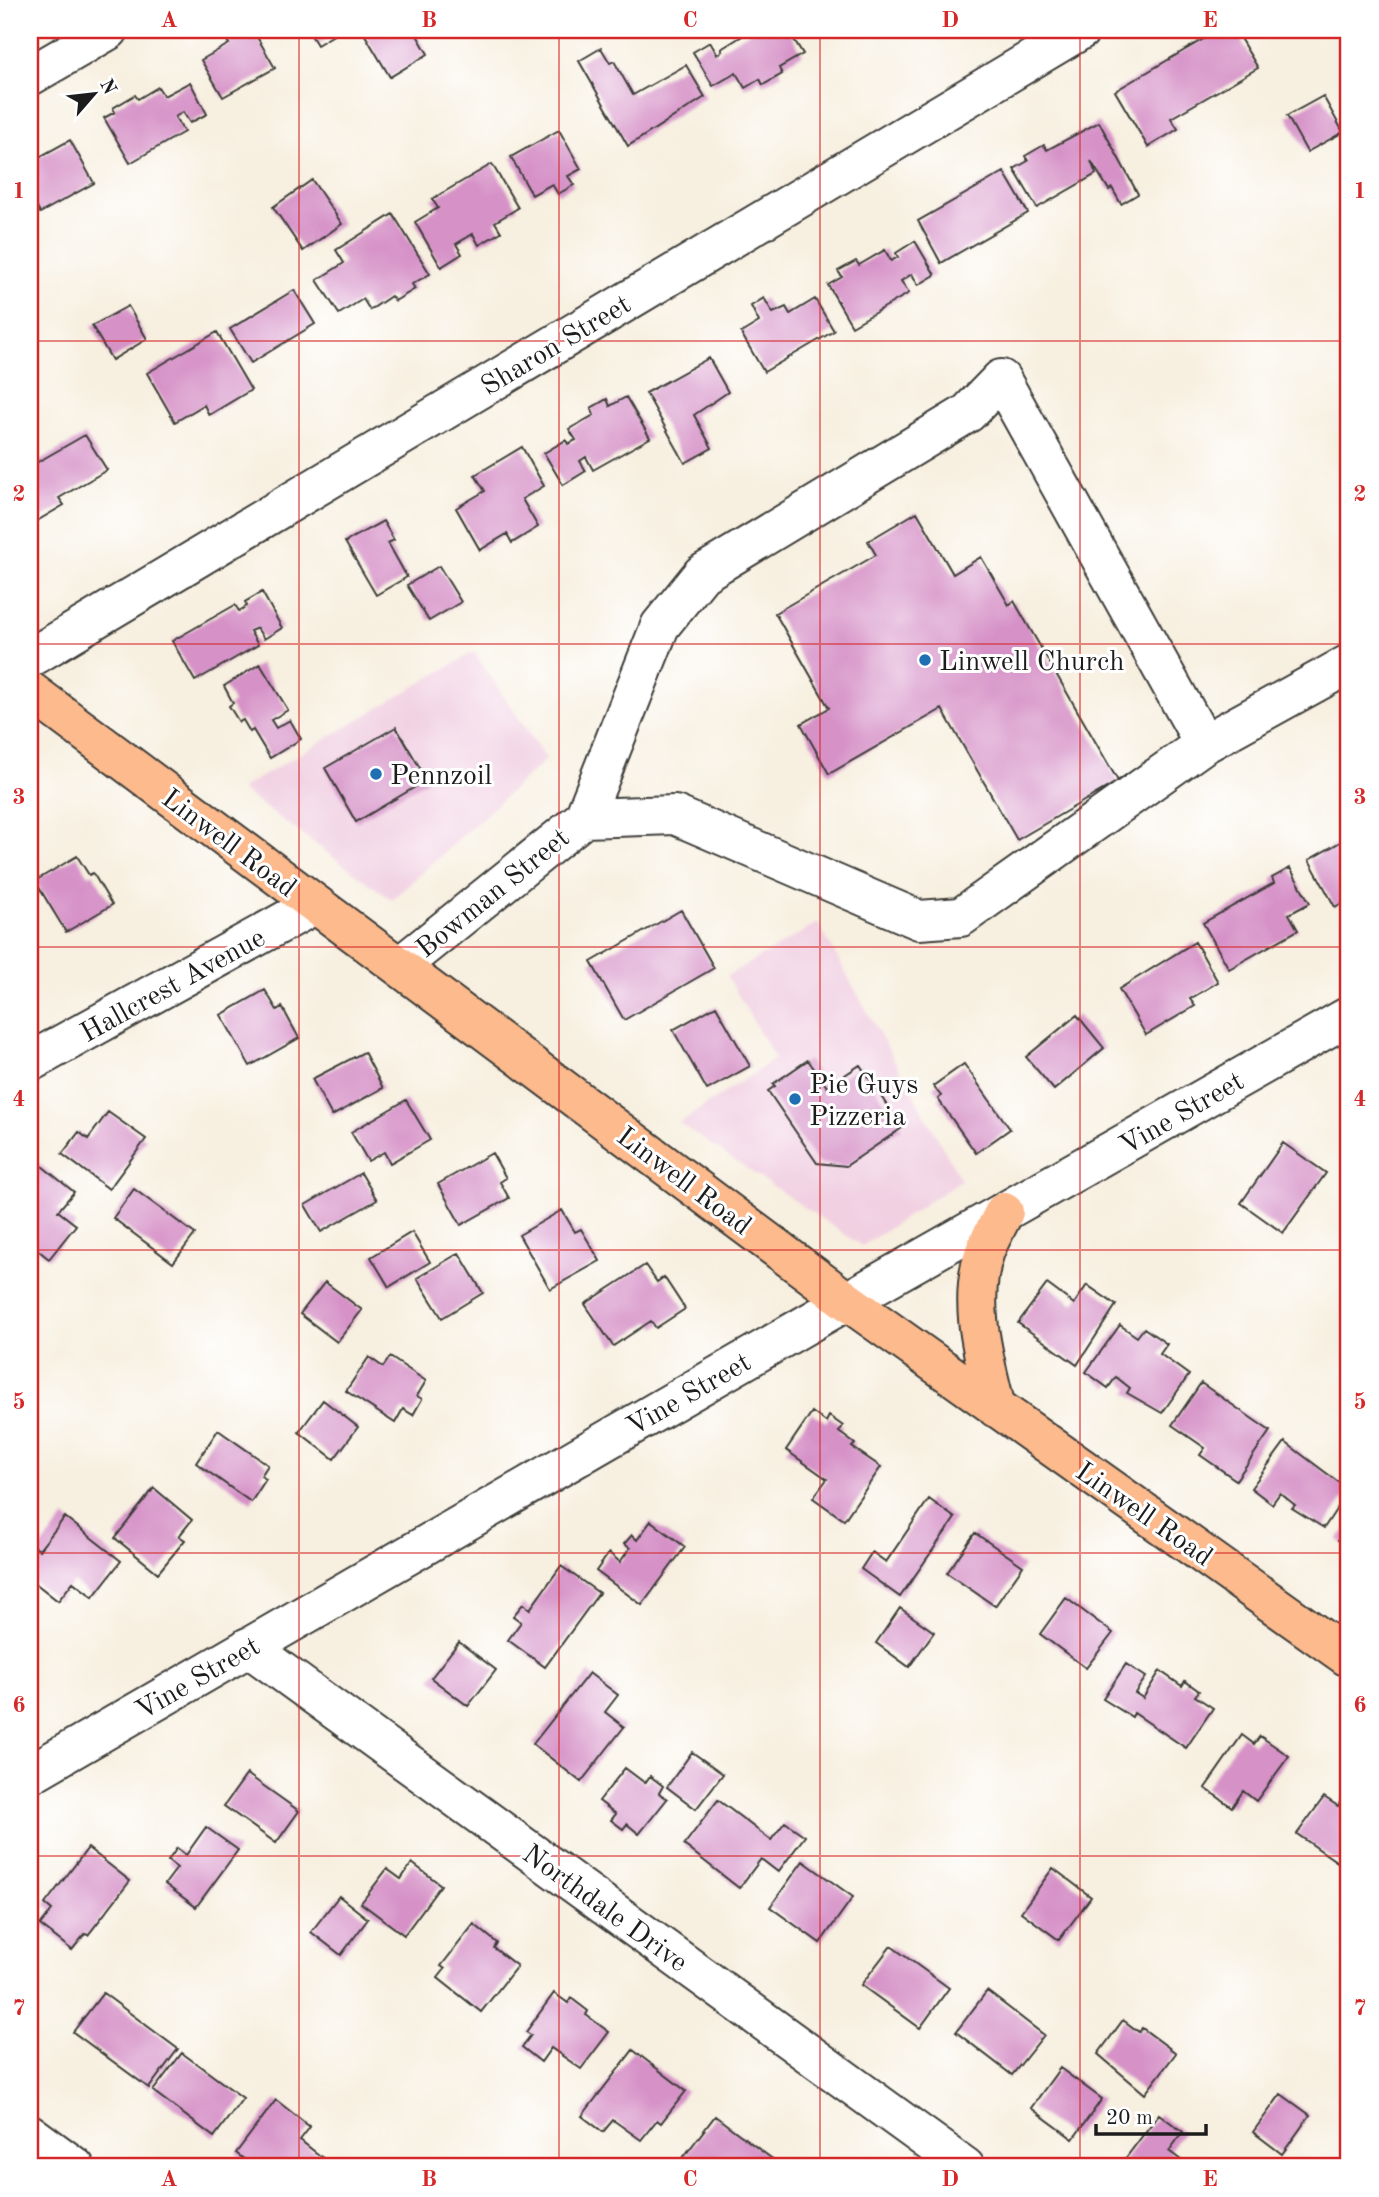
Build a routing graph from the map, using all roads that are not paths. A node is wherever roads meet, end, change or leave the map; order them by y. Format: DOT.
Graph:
graph roads {
  1 [pos="109,30"];
  2 [pos="1081,30"];
  3 [pos="30,76"];
  4 [pos="30,658"];
  5 [pos="1349,664"];
  6 [pos="30,691"];
  7 [pos="1204,744"];
  8 [pos="584,818"];
  9 [pos="314,905"];
  10 [pos="400,966"];
  11 [pos="1345,1024"];
  12 [pos="30,1062"];
  13 [pos="1004,1212"];
  14 [pos="847,1301"];
  15 [pos="996,1408"];
  16 [pos="248,1647"];
  17 [pos="1349,1658"];
  18 [pos="30,1774"];
  19 [pos="30,2134"];
  20 [pos="75,2167"];
  21 [pos="965,2167"];
  1 -- 3 [label="street"];
  2 -- 4 [label="street, Sharon Street"];
  5 -- 7 [label="street"];
  6 -- 9 [label="main road, Linwell Road"];
  7 -- 8 [label="street"];
  7 -- 8 [label="street"];
  8 -- 10 [label="street, Bowman Street"];
  9 -- 10 [label="main road, Linwell Road"];
  9 -- 12 [label="street, Hallcrest Avenue"];
  10 -- 14 [label="main road, Linwell Road"];
  11 -- 13 [label="street, Vine Street"];
  13 -- 14 [label="street, Vine Street"];
  13 -- 15 [label="main road"];
  14 -- 15 [label="main road, Linwell Road"];
  14 -- 16 [label="street, Vine Street"];
  15 -- 17 [label="main road, Linwell Road"];
  16 -- 18 [label="street, Vine Street"];
  16 -- 21 [label="street, Northdale Drive"];
  19 -- 20 [label="street"];
}
